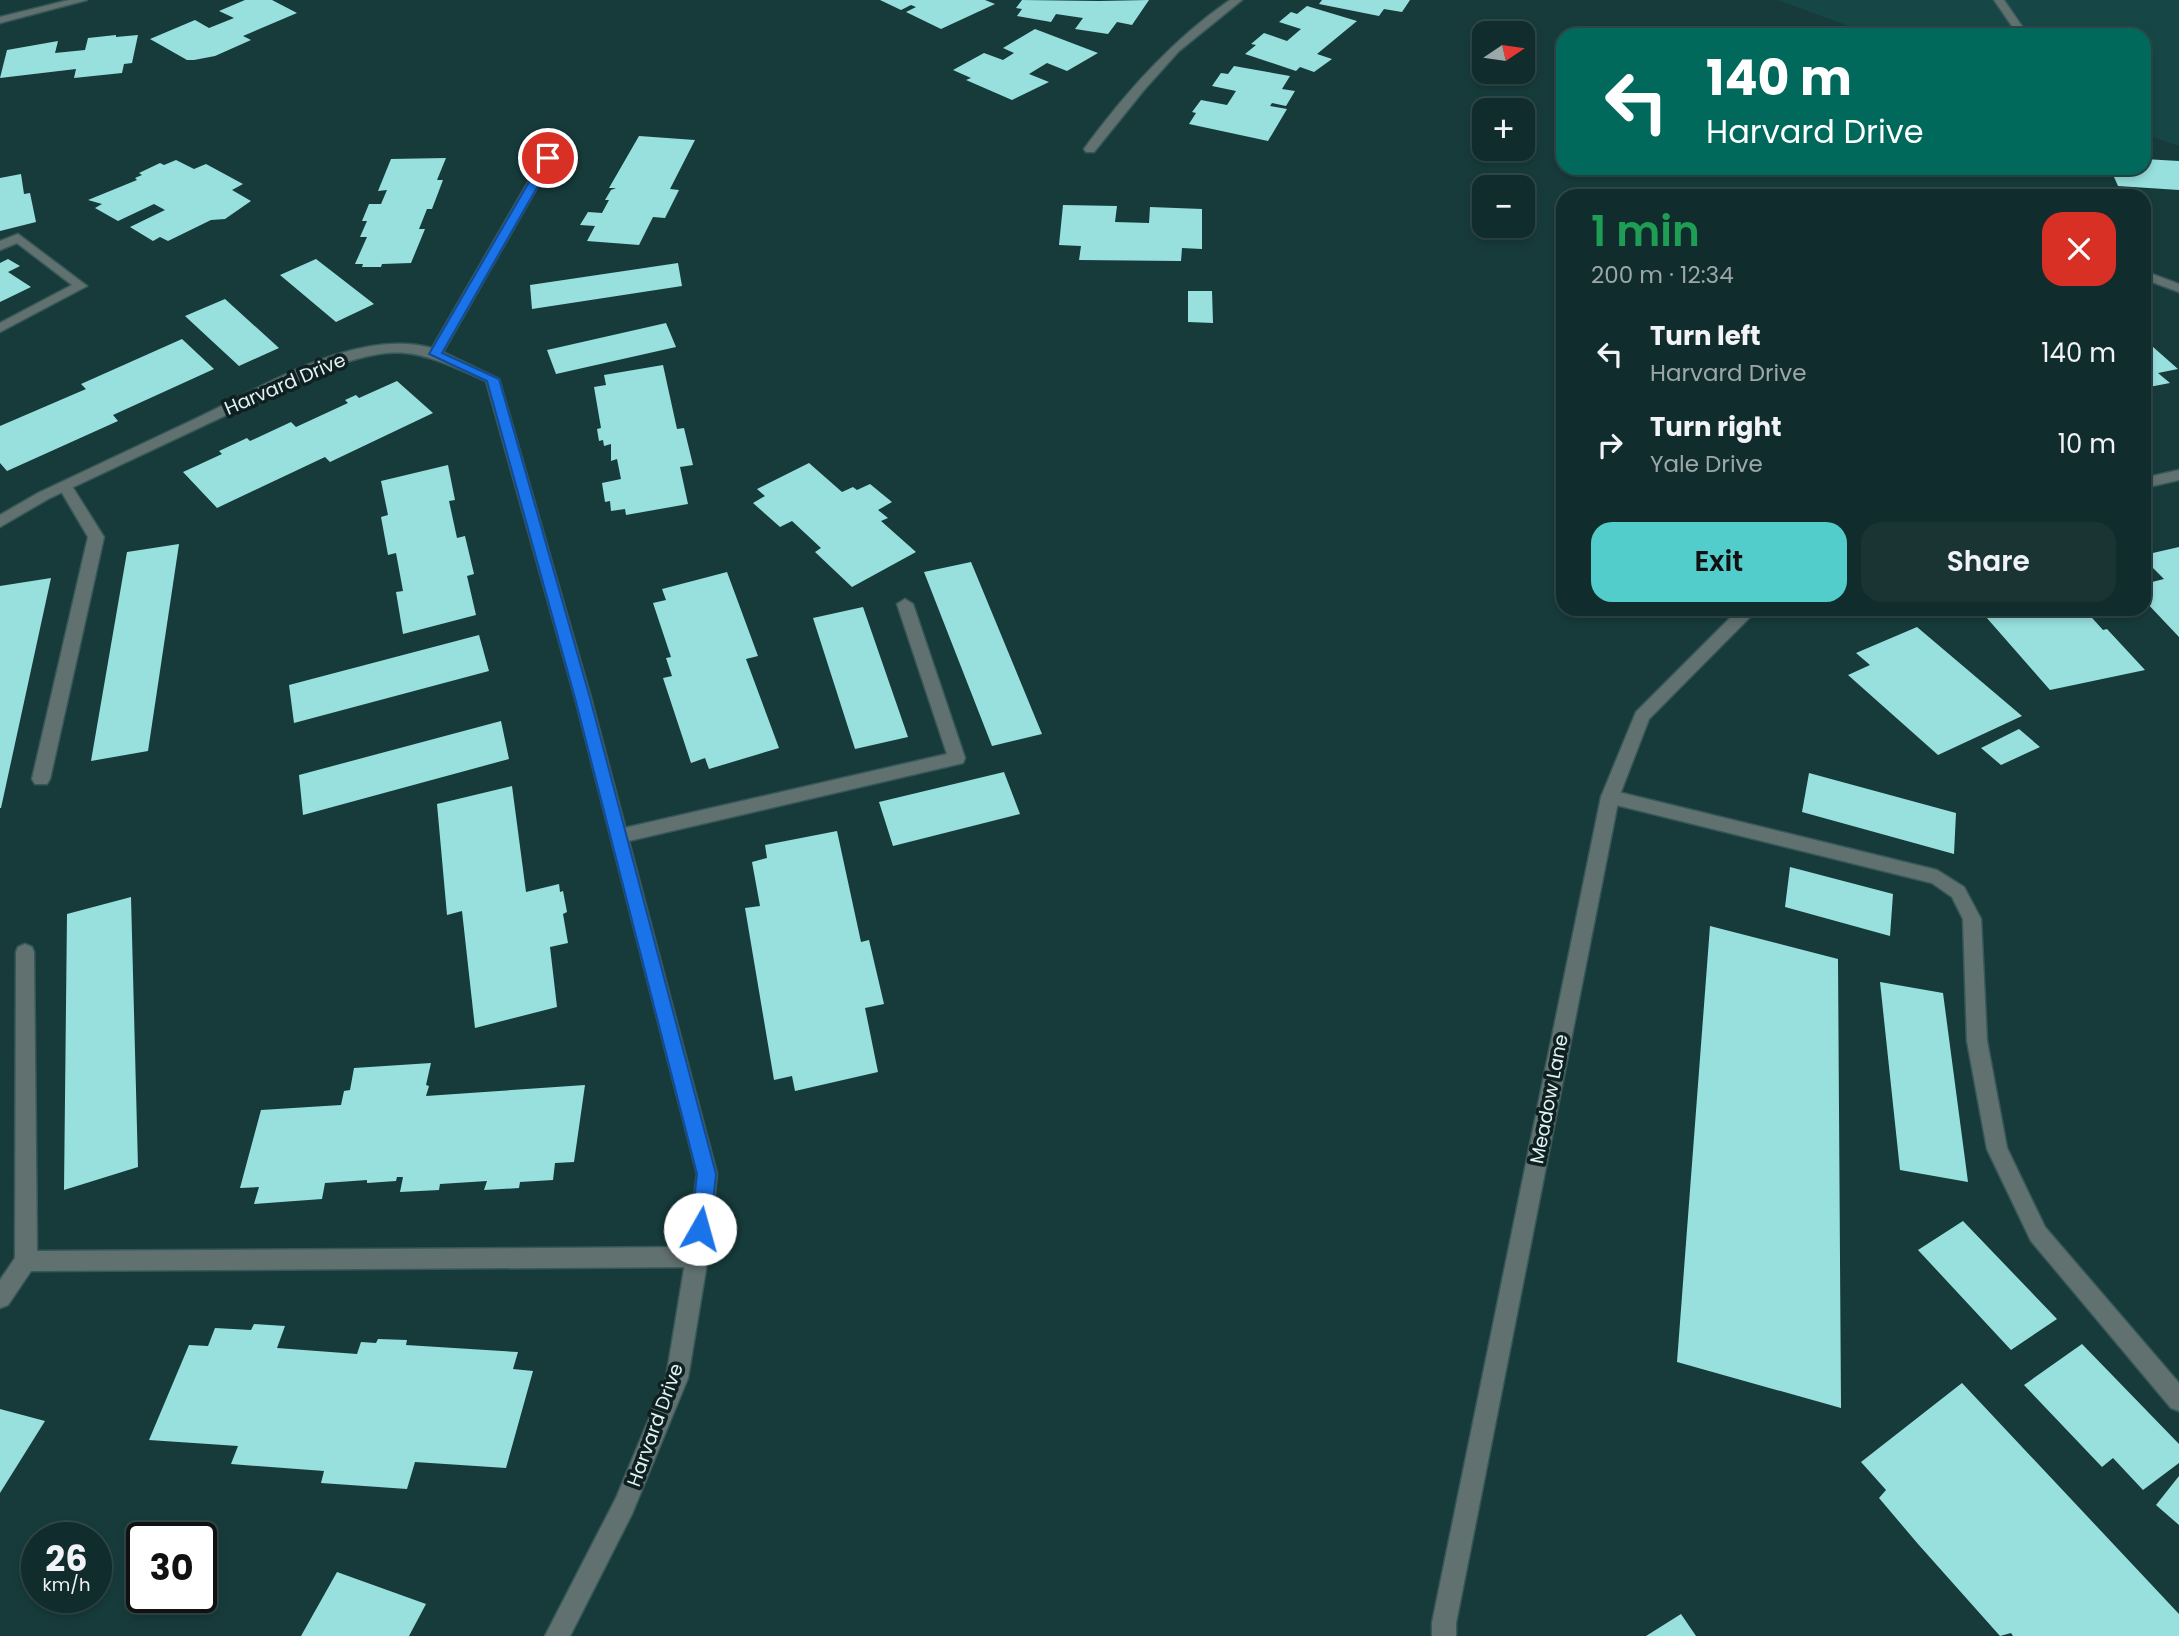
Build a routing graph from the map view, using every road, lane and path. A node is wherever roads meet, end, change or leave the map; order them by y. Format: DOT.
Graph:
graph roads {
  1 [pos="82,0"];
  2 [pos="1237,0"];
  3 [pos="1999,0"];
  4 [pos="0,20"];
  5 [pos="2019,28"];
  6 [pos="1090,149"];
  7 [pos="548,158"];
  8 [pos="0,246"];
  9 [pos="2151,278"];
  10 [pos="2179,288"];
  11 [pos="0,328"];
  12 [pos="435,354"];
  13 [pos="2179,475"];
  14 [pos="2151,481"];
  15 [pos="65,486"];
  16 [pos="0,522"];
  17 [pos="905,604"];
  18 [pos="1740,616"];
  19 [pos="41,779"];
  20 [pos="1610,797"];
  21 [pos="620,836"];
  22 [pos="25,952"];
  23 [pos="697,1257"];
  24 [pos="26,1261"];
  25 [pos="0,1298"];
  26 [pos="2179,1399"];
  27 [pos="557,1636"];
  28 [pos="1444,1636"];
  1 -- 4 [label="street"];
  2 -- 6 [label="street"];
  3 -- 5 [label="street"];
  7 -- 12 [label="street"];
  8 -- 11 [label="street"];
  9 -- 10 [label="street"];
  12 -- 15 [label="street, Harvard Drive"];
  12 -- 21 [label="street, Harvard Drive"];
  13 -- 14 [label="street"];
  15 -- 16 [label="street, Harvard Drive"];
  15 -- 19 [label="street"];
  17 -- 21 [label="street"];
  18 -- 20 [label="street, Meadow Lane"];
  20 -- 26 [label="street"];
  20 -- 28 [label="street, Meadow Lane"];
  21 -- 23 [label="street, Harvard Drive"];
  22 -- 24 [label="street"];
  23 -- 24 [label="street"];
  23 -- 27 [label="street, Harvard Drive"];
  24 -- 25 [label="street"];
}
